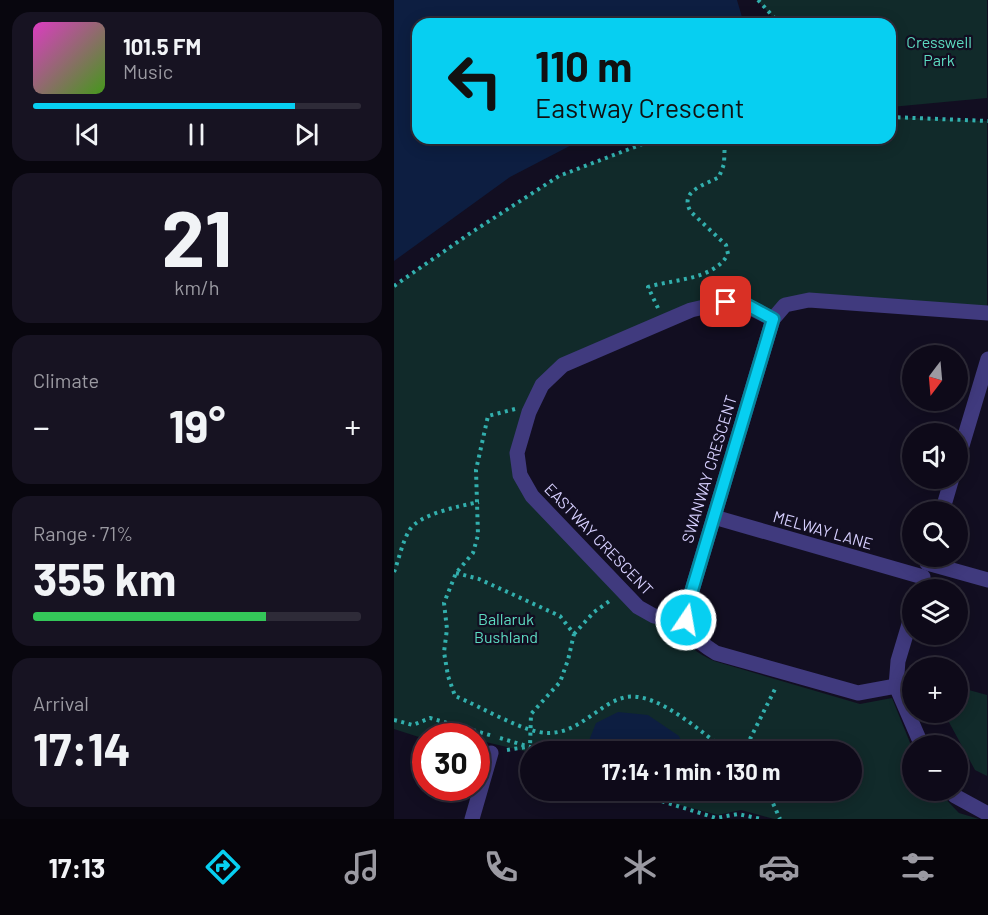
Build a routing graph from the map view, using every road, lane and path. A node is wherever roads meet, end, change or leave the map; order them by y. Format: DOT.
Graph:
graph roads {
  1 [pos="758,0"];
  2 [pos="774,18"];
  3 [pos="896,117"];
  4 [pos="988,121"];
  5 [pos="642,144"];
  6 [pos="725,144"];
  7 [pos="394,286"];
  8 [pos="988,313"];
  9 [pos="773,319"];
  10 [pos="665,320"];
  11 [pos="988,359"];
  12 [pos="529,412"];
  13 [pos="968,426"];
  14 [pos="479,502"];
  15 [pos="714,517"];
  16 [pos="925,571"];
  17 [pos="394,572"];
  18 [pos="456,573"];
  19 [pos="988,580"];
  20 [pos="624,591"];
  21 [pos="686,620"];
  22 [pos="574,634"];
  23 [pos="903,645"];
  24 [pos="778,681"];
  25 [pos="896,686"];
  26 [pos="394,720"];
  27 [pos="529,731"];
  28 [pos="917,735"];
  29 [pos="530,741"];
  30 [pos="714,741"];
  31 [pos="749,741"];
  32 [pos="520,744"];
  33 [pos="520,749"];
  34 [pos="491,753"];
  35 [pos="661,801"];
  36 [pos="772,801"];
  37 [pos="965,801"];
  38 [pos="984,810"];
  39 [pos="472,819"];
  40 [pos="761,819"];
  41 [pos="780,819"];
  1 -- 2 [label="path"];
  3 -- 4 [label="path"];
  5 -- 7 [label="path"];
  6 -- 10 [label="path"];
  8 -- 9 [label="street"];
  9 -- 10 [label="street, EASTWAY CRESCENT"];
  9 -- 15 [label="street, SWANWAY CRESCENT"];
  10 -- 12 [label="street, EASTWAY CRESCENT"];
  11 -- 13 [label="street"];
  12 -- 14 [label="path"];
  12 -- 20 [label="street, EASTWAY CRESCENT"];
  14 -- 17 [label="path"];
  14 -- 18 [label="path"];
  15 -- 16 [label="street, MELWAY LANE"];
  15 -- 21 [label="street, SWANWAY CRESCENT"];
  16 -- 19 [label="street, MELWAY LANE"];
  18 -- 22 [label="path"];
  18 -- 27 [label="path"];
  20 -- 21 [label="street, EASTWAY CRESCENT"];
  20 -- 22 [label="path"];
  21 -- 25 [label="street"];
  22 -- 27 [label="path"];
  23 -- 25 [label="street"];
  24 -- 31 [label="path"];
  25 -- 28 [label="street"];
  26 -- 32 [label="path"];
  27 -- 29 [label="path"];
  27 -- 30 [label="path"];
  33 -- 34 [label="path"];
  34 -- 39 [label="street"];
  35 -- 40 [label="path"];
  36 -- 41 [label="path"];
  37 -- 38 [label="street"];
}
